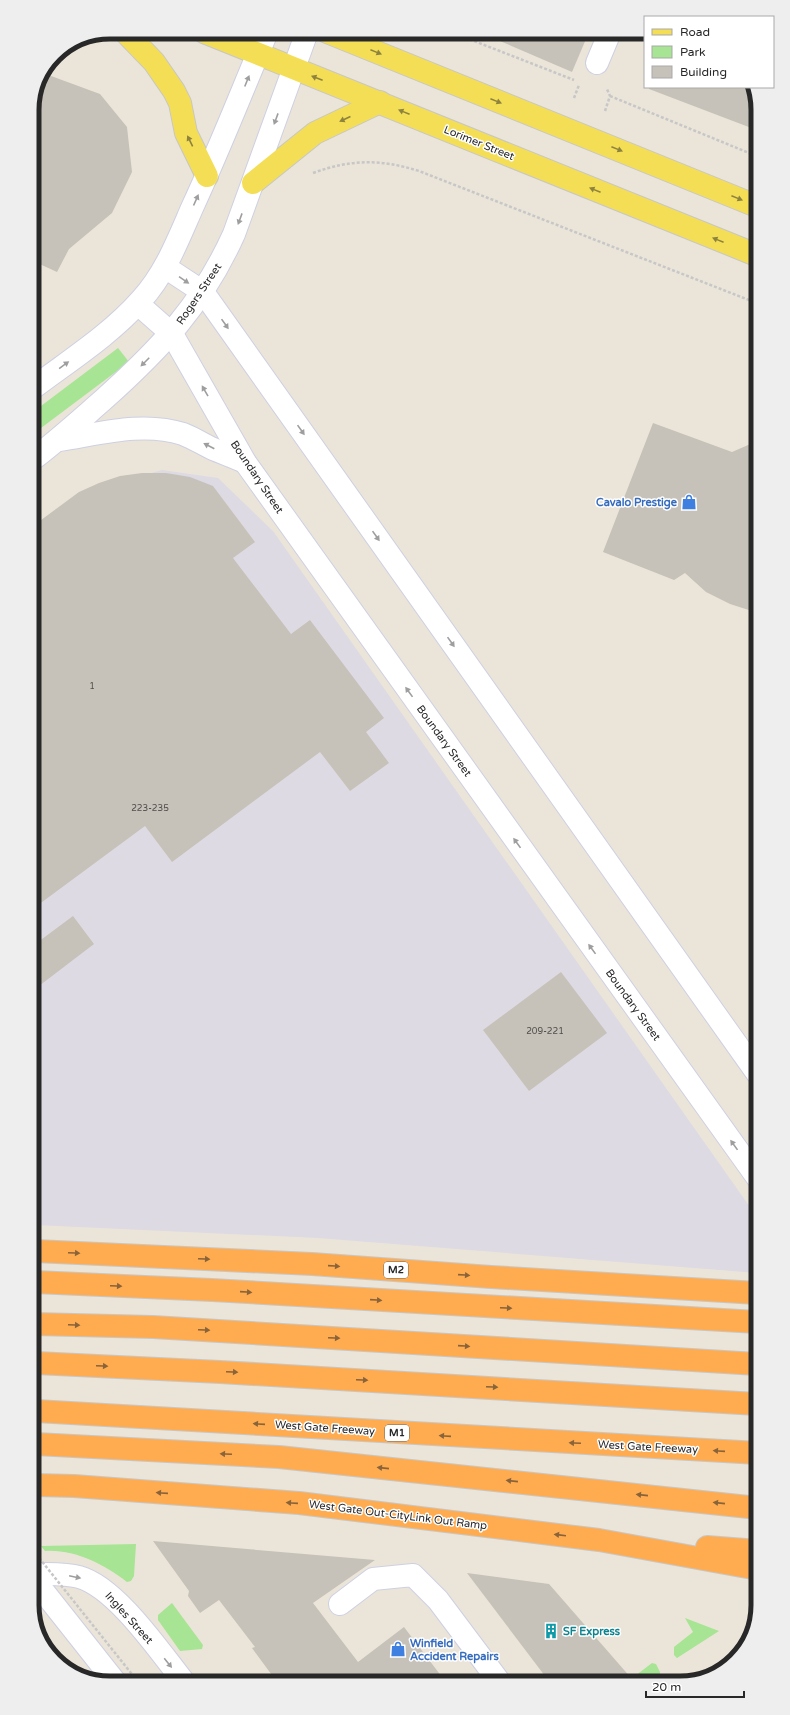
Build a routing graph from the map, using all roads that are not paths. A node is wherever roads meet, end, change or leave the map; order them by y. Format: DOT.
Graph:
graph roads {
  1 [pos="132,39"];
  2 [pos="221,39"];
  3 [pos="264,39"];
  4 [pos="304,39"];
  5 [pos="344,39"];
  6 [pos="607,39"];
  7 [pos="257,54"];
  8 [pos="597,63"];
  9 [pos="293,69"];
  10 [pos="380,102"];
  11 [pos="207,176"];
  12 [pos="253,183"];
  13 [pos="751,204"];
  14 [pos="751,253"];
  15 [pos="165,267"];
  16 [pos="203,292"];
  17 [pos="138,304"];
  18 [pos="172,334"];
  19 [pos="39,377"];
  20 [pos="59,440"];
  21 [pos="39,455"];
  22 [pos="245,462"];
  23 [pos="751,1066"];
  24 [pos="751,1169"];
  25 [pos="39,1251"];
  26 [pos="39,1282"];
  27 [pos="751,1294"];
  28 [pos="751,1322"];
  29 [pos="39,1324"];
  30 [pos="39,1364"];
  31 [pos="751,1364"];
  32 [pos="751,1404"];
  33 [pos="39,1411"];
  34 [pos="39,1444"];
  35 [pos="751,1453"];
  36 [pos="39,1485"];
  37 [pos="751,1507"];
  38 [pos="599,1540"];
  39 [pos="751,1550"];
  40 [pos="751,1568"];
  41 [pos="39,1574"];
  42 [pos="39,1586"];
  43 [pos="340,1604"];
  44 [pos="110,1676"];
  45 [pos="179,1676"];
  46 [pos="495,1676"];
  11 -- 1 [label="main road, one-way"];
  2 -- 7 [label="main road, Lorimer Street"];
  3 -- 7 [label="street"];
  4 -- 9 [label="street, Rogers Street"];
  5 -- 13 [label="main road, one-way"];
  6 -- 8 [label="street"];
  7 -- 9 [label="main road, Lorimer Street"];
  11 -- 7 [label="street, one-way"];
  10 -- 9 [label="main road, Lorimer Street, one-way"];
  9 -- 12 [label="street, Rogers Street, one-way"];
  10 -- 12 [label="main road, one-way"];
  14 -- 10 [label="main road, Lorimer Street, one-way"];
  15 -- 11 [label="street, one-way"];
  12 -- 16 [label="street, Rogers Street, one-way"];
  15 -- 16 [label="street, one-way"];
  15 -- 17 [label="street"];
  16 -- 18 [label="street, Rogers Street"];
  16 -- 23 [label="street, one-way"];
  17 -- 18 [label="street, Boundary Street"];
  19 -- 17 [label="street, one-way"];
  18 -- 20 [label="street, Rogers Street, one-way"];
  22 -- 18 [label="street, Boundary Street, one-way"];
  20 -- 21 [label="street, Rogers Street"];
  22 -- 20 [label="street, one-way"];
  24 -- 22 [label="street, Boundary Street, one-way"];
  25 -- 27 [label="highway, M2, one-way"];
  26 -- 28 [label="highway, one-way"];
  29 -- 31 [label="highway, one-way"];
  30 -- 32 [label="highway, one-way"];
  35 -- 33 [label="highway, West Gate Freeway / M1, one-way"];
  37 -- 34 [label="highway, one-way"];
  38 -- 36 [label="highway, West Gate Out-CityLink Out Ramp, one-way"];
  38 -- 39 [label="highway"];
  38 -- 40 [label="highway, West Gate Out-CityLink Out Ramp"];
  41 -- 45 [label="street, Ingles Street, one-way"];
  42 -- 44 [label="street"];
  43 -- 46 [label="street"];
}
